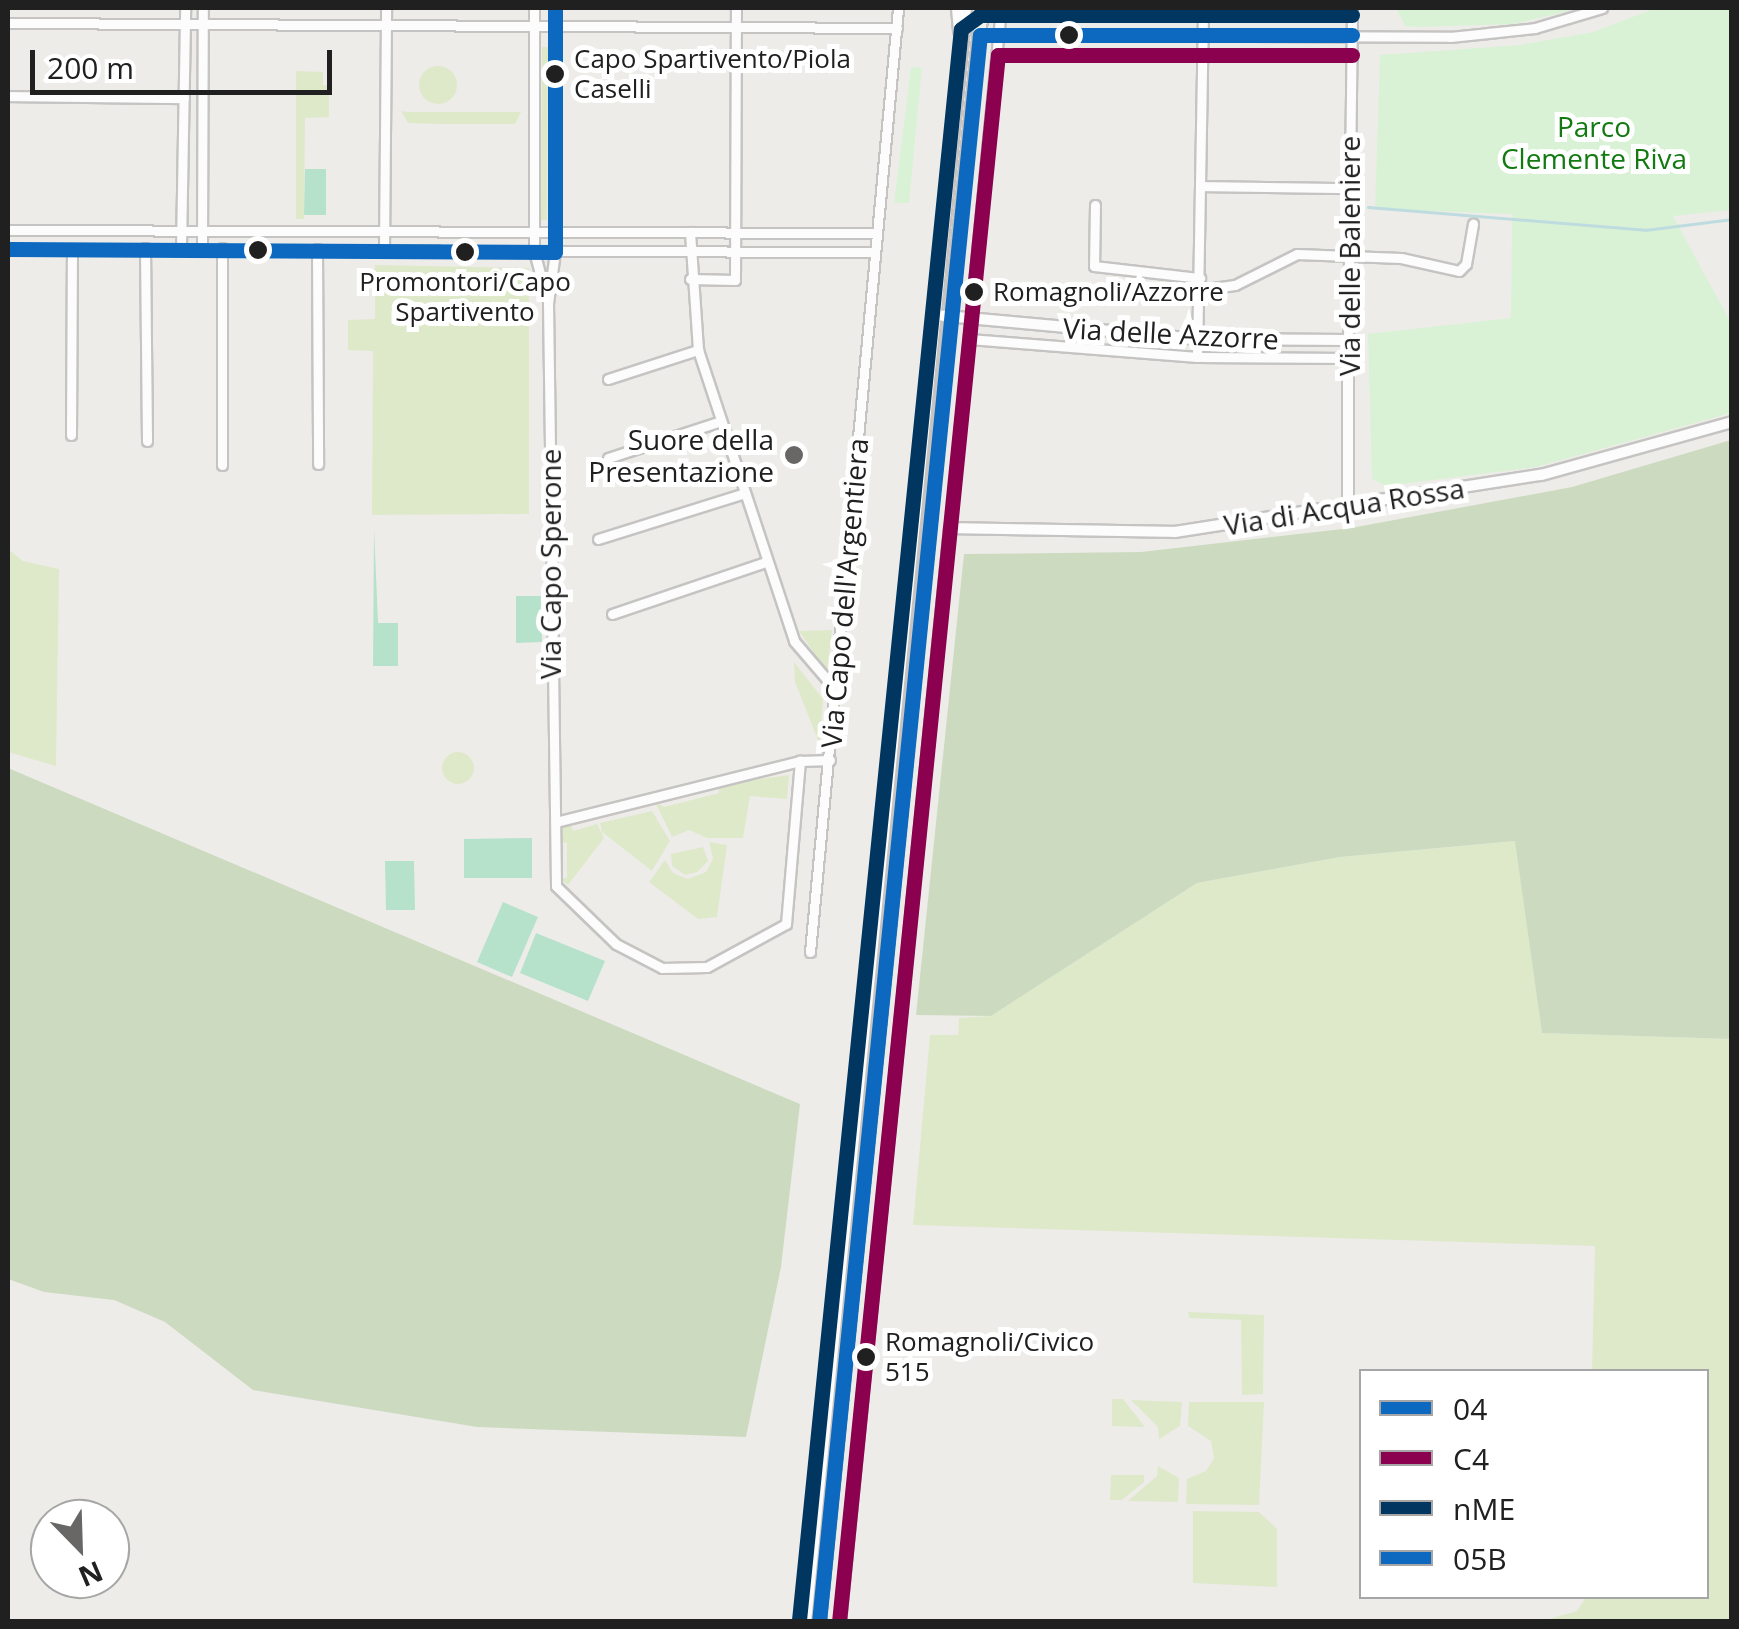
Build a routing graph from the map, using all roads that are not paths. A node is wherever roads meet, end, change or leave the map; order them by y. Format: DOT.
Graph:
graph roads {
  1 [pos="186,8"];
  2 [pos="203,8"];
  3 [pos="386,8"];
  4 [pos="534,8"];
  5 [pos="555,8"];
  6 [pos="736,8"];
  7 [pos="898,8"];
  8 [pos="958,8"];
  9 [pos="966,8"];
  10 [pos="982,8"];
  11 [pos="1001,8"];
  12 [pos="1203,8"];
  13 [pos="1352,8"];
  14 [pos="1602,8"];
  15 [pos="8,23"];
  16 [pos="185,24"];
  17 [pos="203,24"];
  18 [pos="385,25"];
  19 [pos="534,26"];
  20 [pos="555,26"];
  21 [pos="736,27"];
  22 [pos="897,28"];
  23 [pos="998,34"];
  24 [pos="1203,34"];
  25 [pos="980,35"];
  26 [pos="1352,35"];
  27 [pos="962,50"];
  28 [pos="8,96"];
  29 [pos="184,98"];
  30 [pos="184,130"];
  31 [pos="204,130"];
  32 [pos="1200,186"];
  33 [pos="1349,188"];
  34 [pos="1095,205"];
  35 [pos="1473,224"];
  36 [pos="182,229"];
  37 [pos="384,229"];
  38 [pos="8,230"];
  39 [pos="202,230"];
  40 [pos="534,231"];
  41 [pos="554,231"];
  42 [pos="690,232"];
  43 [pos="736,232"];
  44 [pos="873,233"];
  45 [pos="144,248"];
  46 [pos="181,248"];
  47 [pos="202,248"];
  48 [pos="222,248"];
  49 [pos="8,249"];
  50 [pos="72,249"];
  51 [pos="318,249"];
  52 [pos="384,250"];
  53 [pos="534,252"];
  54 [pos="555,252"];
  55 [pos="690,252"];
  56 [pos="736,252"];
  57 [pos="871,252"];
  58 [pos="1348,258"];
  59 [pos="1200,278"];
  60 [pos="690,279"];
  61 [pos="1213,288"];
  62 [pos="548,303"];
  63 [pos="935,315"];
  64 [pos="952,316"];
  65 [pos="970,319"];
  66 [pos="1020,324"];
  67 [pos="968,339"];
  68 [pos="1198,339"];
  69 [pos="1348,340"];
  70 [pos="1018,343"];
  71 [pos="698,350"];
  72 [pos="1198,358"];
  73 [pos="1348,358"];
  74 [pos="608,379"];
  75 [pos="721,421"];
  76 [pos="1732,422"];
  77 [pos="71,435"];
  78 [pos="147,441"];
  79 [pos="608,458"];
  80 [pos="318,464"];
  81 [pos="222,465"];
  82 [pos="744,493"];
  83 [pos="1348,505"];
  84 [pos="950,528"];
  85 [pos="598,540"];
  86 [pos="766,562"];
  87 [pos="612,614"];
  88 [pos="836,690"];
  89 [pos="830,760"];
  90 [pos="800,761"];
  91 [pos="556,822"];
  92 [pos="810,952"];
  93 [pos="806,1622"];
  94 [pos="822,1622"];
  95 [pos="840,1622"];
  1 -- 16 [label="street"];
  2 -- 17 [label="street"];
  3 -- 18 [label="street"];
  4 -- 19 [label="street, Via Capo Sperone"];
  5 -- 20 [label="street, Via Capo Sperone"];
  6 -- 21 [label="street"];
  7 -- 22 [label="street, Via Capo dell'Argentiera"];
  8 -- 27 [label="street"];
  9 -- 27 [label="street"];
  10 -- 25 [label="main road"];
  11 -- 23 [label="street"];
  12 -- 24 [label="street"];
  13 -- 26 [label="street, Via delle Baleniere"];
  14 -- 26 [label="street"];
  15 -- 16 [label="street"];
  16 -- 17 [label="street"];
  16 -- 29 [label="street"];
  17 -- 18 [label="street"];
  17 -- 31 [label="street"];
  18 -- 19 [label="street"];
  18 -- 37 [label="street"];
  19 -- 20 [label="street"];
  19 -- 40 [label="street, Via Capo Sperone"];
  20 -- 21 [label="street"];
  20 -- 41 [label="street, Via Capo Sperone"];
  21 -- 22 [label="street"];
  21 -- 43 [label="street"];
  22 -- 44 [label="street, Via Capo dell'Argentiera"];
  23 -- 24 [label="street"];
  23 -- 25 [label="street"];
  23 -- 65 [label="street"];
  24 -- 26 [label="street"];
  24 -- 32 [label="street"];
  25 -- 64 [label="main road"];
  26 -- 33 [label="street, Via delle Baleniere"];
  27 -- 63 [label="street"];
  28 -- 29 [label="street"];
  29 -- 30 [label="street"];
  30 -- 31 [label="street"];
  30 -- 36 [label="street"];
  31 -- 39 [label="street"];
  32 -- 33 [label="street"];
  32 -- 59 [label="street"];
  33 -- 58 [label="street, Via delle Baleniere"];
  34 -- 59 [label="street"];
  35 -- 58 [label="street"];
  36 -- 38 [label="street"];
  36 -- 39 [label="street"];
  36 -- 46 [label="street"];
  37 -- 39 [label="street"];
  37 -- 40 [label="street"];
  37 -- 52 [label="street"];
  39 -- 47 [label="street"];
  40 -- 41 [label="street"];
  40 -- 53 [label="street, Via Capo Sperone"];
  41 -- 42 [label="street"];
  41 -- 54 [label="street, Via Capo Sperone"];
  42 -- 43 [label="street"];
  42 -- 55 [label="street"];
  43 -- 44 [label="street"];
  43 -- 56 [label="street"];
  44 -- 57 [label="street, Via Capo dell'Argentiera"];
  45 -- 46 [label="street"];
  45 -- 50 [label="street"];
  45 -- 78 [label="street"];
  46 -- 47 [label="street"];
  47 -- 48 [label="street"];
  48 -- 51 [label="street"];
  48 -- 81 [label="street"];
  49 -- 50 [label="street"];
  50 -- 77 [label="street"];
  51 -- 52 [label="street"];
  51 -- 80 [label="street"];
  52 -- 53 [label="street"];
  53 -- 54 [label="street"];
  53 -- 62 [label="street, Via Capo Sperone"];
  54 -- 55 [label="street"];
  54 -- 62 [label="street, Via Capo Sperone"];
  55 -- 56 [label="street"];
  55 -- 60 [label="street"];
  56 -- 57 [label="street"];
  56 -- 60 [label="street"];
  57 -- 88 [label="street, Via Capo dell'Argentiera"];
  58 -- 61 [label="street"];
  58 -- 69 [label="street, Via delle Baleniere"];
  59 -- 68 [label="street"];
  60 -- 71 [label="street"];
  62 -- 91 [label="street, Via Capo Sperone"];
  63 -- 64 [label="street, Via delle Azzorre"];
  63 -- 93 [label="street"];
  64 -- 65 [label="street, Via delle Azzorre"];
  64 -- 94 [label="main road"];
  65 -- 66 [label="street, Via delle Azzorre"];
  65 -- 67 [label="street"];
  66 -- 68 [label="street, Via delle Azzorre"];
  66 -- 70 [label="street"];
  67 -- 70 [label="street, Via delle Azzorre"];
  67 -- 84 [label="street"];
  68 -- 69 [label="street, Via delle Azzorre"];
  68 -- 72 [label="street"];
  69 -- 73 [label="street, Via delle Baleniere"];
  70 -- 72 [label="street, Via delle Azzorre"];
  71 -- 74 [label="street"];
  71 -- 75 [label="street"];
  72 -- 73 [label="street, Via delle Azzorre"];
  73 -- 83 [label="street, Via delle Baleniere"];
  75 -- 79 [label="street"];
  75 -- 82 [label="street"];
  76 -- 83 [label="street, Via di Acqua Rossa"];
  82 -- 85 [label="street"];
  82 -- 86 [label="street"];
  83 -- 84 [label="street, Via di Acqua Rossa"];
  84 -- 95 [label="street"];
  86 -- 87 [label="street"];
  86 -- 88 [label="street"];
  88 -- 89 [label="street, Via Capo dell'Argentiera"];
  89 -- 90 [label="street"];
  89 -- 92 [label="street, Via Capo dell'Argentiera"];
  90 -- 91 [label="street"];
  90 -- 91 [label="street, Via Capo Sperone"];
}
